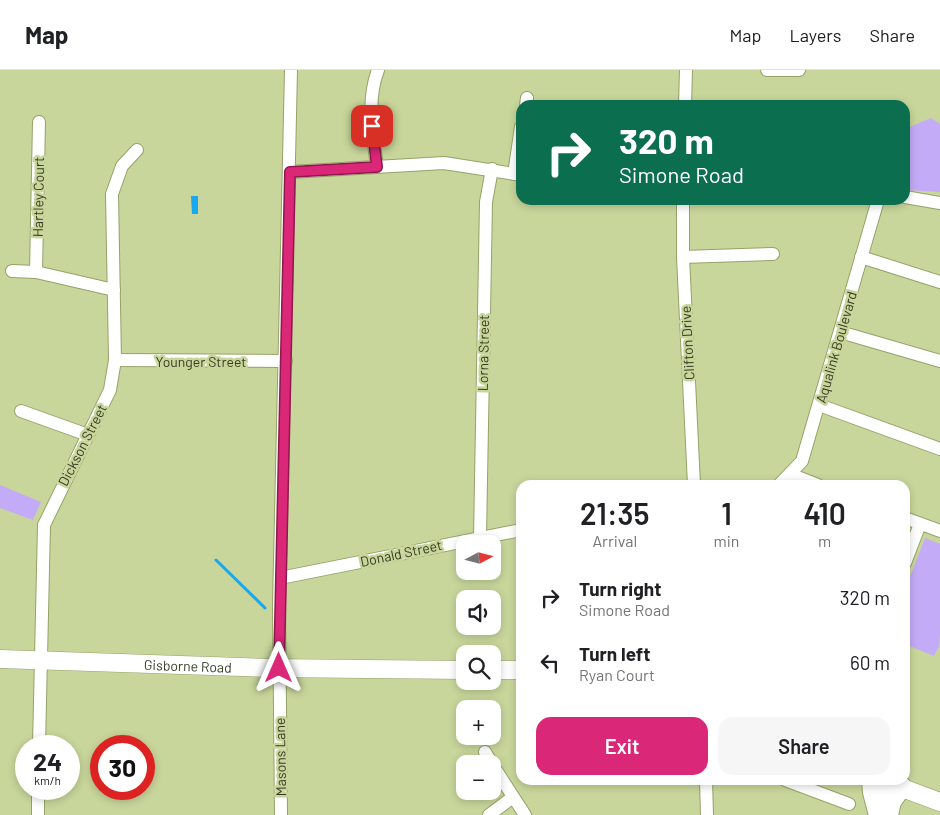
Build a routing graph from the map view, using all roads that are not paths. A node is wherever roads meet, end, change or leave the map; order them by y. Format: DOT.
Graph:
graph roads {
  1 [pos="291,70"];
  2 [pos="378,70"];
  3 [pos="686,70"];
  4 [pos="767,70"];
  5 [pos="799,70"];
  6 [pos="685,100"];
  7 [pos="39,122"];
  8 [pos="137,150"];
  9 [pos="377,167"];
  10 [pos="492,170"];
  11 [pos="290,172"];
  12 [pos="516,175"];
  13 [pos="910,198"];
  14 [pos="940,203"];
  15 [pos="683,205"];
  16 [pos="877,205"];
  17 [pos="773,254"];
  18 [pos="683,257"];
  19 [pos="862,257"];
  20 [pos="12,271"];
  21 [pos="36,272"];
  22 [pos="940,282"];
  23 [pos="114,290"];
  24 [pos="840,332"];
  25 [pos="115,360"];
  26 [pos="286,361"];
  27 [pos="940,361"];
  28 [pos="819,404"];
  29 [pos="21,411"];
  30 [pos="88,435"];
  31 [pos="940,449"];
  32 [pos="790,474"];
  33 [pos="694,480"];
  34 [pos="784,480"];
  35 [pos="805,480"];
  36 [pos="910,520"];
  37 [pos="920,524"];
  38 [pos="516,531"];
  39 [pos="940,532"];
  40 [pos="480,535"];
  41 [pos="492,535"];
  42 [pos="456,542"];
  43 [pos="910,550"];
  44 [pos="280,578"];
  45 [pos="0,659"];
  46 [pos="39,662"];
  47 [pos="279,668"];
  48 [pos="456,670"];
  49 [pos="501,670"];
  50 [pos="516,670"];
  51 [pos="38,735"];
  52 [pos="485,752"];
  53 [pos="487,755"];
  54 [pos="501,778"];
  55 [pos="706,785"];
  56 [pos="798,785"];
  57 [pos="873,785"];
  58 [pos="891,785"];
  59 [pos="894,785"];
  60 [pos="514,797"];
  61 [pos="38,800"];
  62 [pos="940,802"];
  63 [pos="849,804"];
  64 [pos="38,815"];
  65 [pos="282,815"];
  66 [pos="489,815"];
  67 [pos="525,815"];
  68 [pos="707,815"];
  69 [pos="880,815"];
  70 [pos="887,815"];
  1 -- 11 [label="street, Masons Lane"];
  2 -- 9 [label="street"];
  3 -- 6 [label="street"];
  4 -- 5 [label="street"];
  7 -- 21 [label="street, Hartley Court"];
  8 -- 23 [label="street, Dickson Street"];
  9 -- 10 [label="street"];
  9 -- 11 [label="street"];
  10 -- 12 [label="street"];
  10 -- 40 [label="street, Lorna Street"];
  11 -- 26 [label="street, Masons Lane"];
  13 -- 14 [label="street"];
  15 -- 18 [label="street, Clifton Drive"];
  16 -- 19 [label="street, Aqualink Boulevard"];
  17 -- 18 [label="street"];
  18 -- 33 [label="street, Clifton Drive"];
  19 -- 22 [label="street"];
  19 -- 24 [label="street, Aqualink Boulevard"];
  20 -- 21 [label="street"];
  21 -- 23 [label="street"];
  23 -- 25 [label="street, Dickson Street"];
  24 -- 27 [label="street"];
  24 -- 28 [label="street, Aqualink Boulevard"];
  25 -- 26 [label="street, Younger Street"];
  25 -- 30 [label="street, Dickson Street"];
  26 -- 44 [label="street, Masons Lane"];
  28 -- 31 [label="street"];
  28 -- 32 [label="street, Aqualink Boulevard"];
  29 -- 30 [label="street"];
  30 -- 46 [label="street, Dickson Street"];
  32 -- 34 [label="street, Aqualink Boulevard"];
  32 -- 35 [label="street"];
  36 -- 37 [label="street"];
  37 -- 39 [label="street"];
  37 -- 43 [label="street"];
  38 -- 41 [label="street, Donald Street"];
  42 -- 44 [label="street, Donald Street"];
  44 -- 47 [label="street, Masons Lane"];
  45 -- 46 [label="main road, Gisborne Road"];
  46 -- 47 [label="main road, Gisborne Road"];
  46 -- 51 [label="street, Dickson Street"];
  47 -- 48 [label="main road, Gisborne Road"];
  47 -- 65 [label="street, Masons Lane"];
  49 -- 50 [label="main road"];
  52 -- 53 [label="street"];
  54 -- 60 [label="street"];
  55 -- 68 [label="street"];
  56 -- 63 [label="street"];
  57 -- 69 [label="highway"];
  58 -- 70 [label="highway"];
  59 -- 62 [label="main road"];
  60 -- 66 [label="street"];
  60 -- 67 [label="street"];
  61 -- 64 [label="street"];
}
